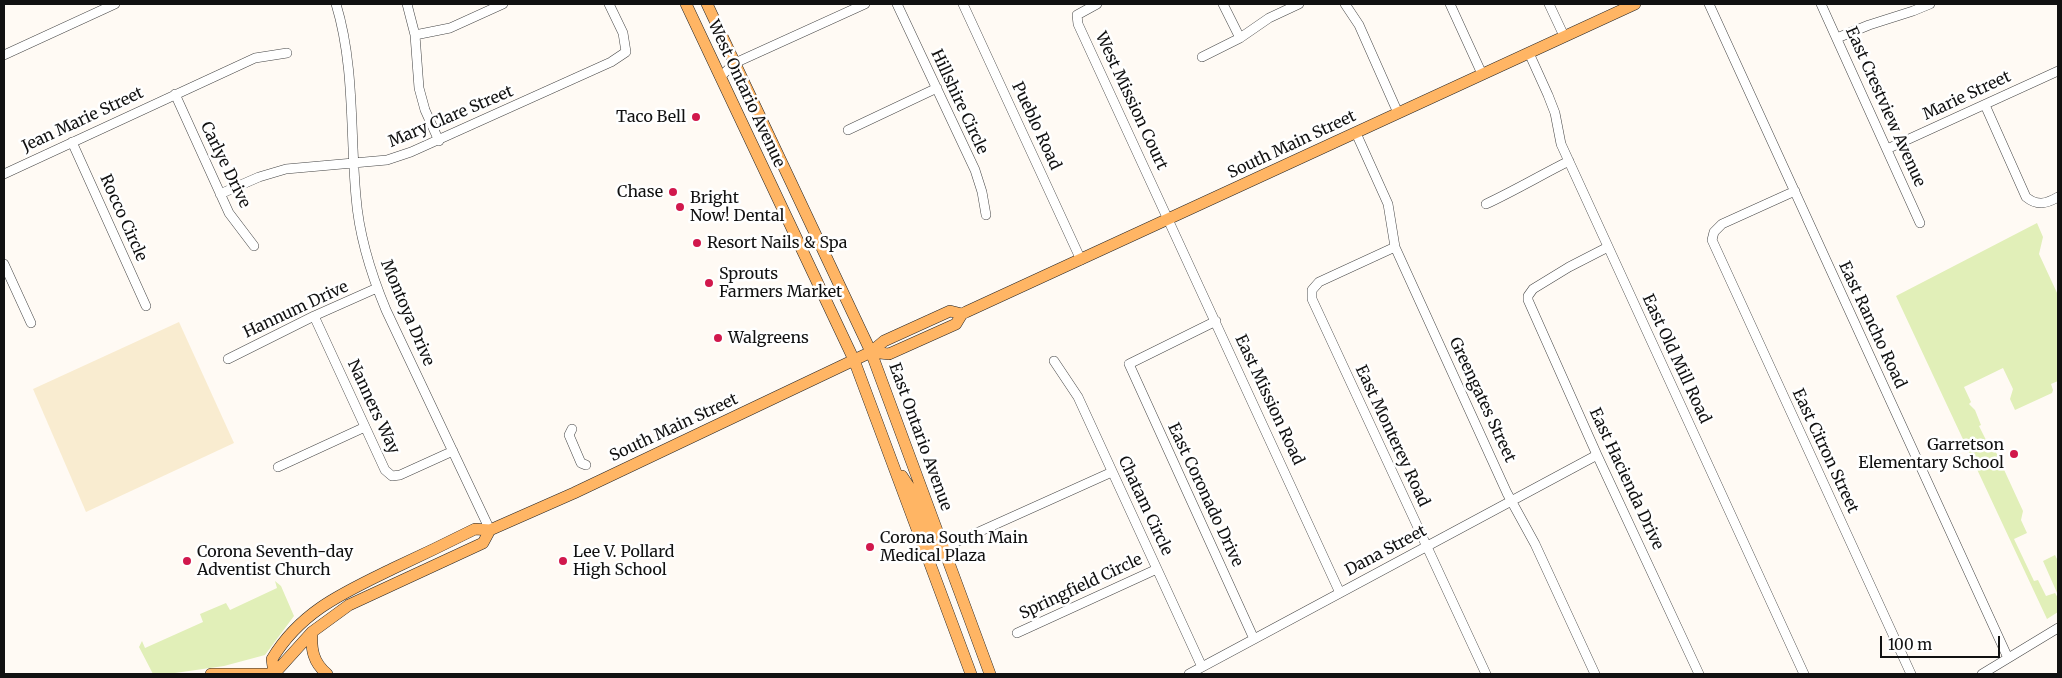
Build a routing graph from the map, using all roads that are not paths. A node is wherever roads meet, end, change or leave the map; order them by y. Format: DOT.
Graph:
graph roads {
  1 [pos="116,4"];
  2 [pos="336,4"];
  3 [pos="407,4"];
  4 [pos="503,4"];
  5 [pos="609,4"];
  6 [pos="686,4"];
  7 [pos="707,4"];
  8 [pos="865,4"];
  9 [pos="897,4"];
  10 [pos="963,4"];
  11 [pos="1098,4"];
  12 [pos="1223,4"];
  13 [pos="1299,4"];
  14 [pos="1345,4"];
  15 [pos="1450,4"];
  16 [pos="1549,4"];
  17 [pos="1636,4"];
  18 [pos="1709,4"];
  19 [pos="1821,4"];
  20 [pos="1930,4"];
  21 [pos="415,35"];
  22 [pos="1564,36"];
  23 [pos="1240,38"];
  24 [pos="1837,38"];
  25 [pos="287,53"];
  26 [pos="1529,53"];
  27 [pos="4,55"];
  28 [pos="1202,57"];
  29 [pos="735,63"];
  30 [pos="2058,71"];
  31 [pos="1482,74"];
  32 [pos="720,77"];
  33 [pos="937,88"];
  34 [pos="175,94"];
  35 [pos="1985,105"];
  36 [pos="1398,114"];
  37 [pos="848,130"];
  38 [pos="1356,133"];
  39 [pos="439,141"];
  40 [pos="72,142"];
  41 [pos="1887,149"];
  42 [pos="1569,162"];
  43 [pos="354,163"];
  44 [pos="4,174"];
  45 [pos="1794,191"];
  46 [pos="220,194"];
  47 [pos="2058,197"];
  48 [pos="1486,204"];
  49 [pos="986,215"];
  50 [pos="1170,219"];
  51 [pos="1920,223"];
  52 [pos="254,246"];
  53 [pos="1395,247"];
  54 [pos="1608,248"];
  55 [pos="1081,260"];
  56 [pos="4,264"];
  57 [pos="377,288"];
  58 [pos="146,306"];
  59 [pos="314,316"];
  60 [pos="1216,321"];
  61 [pos="31,324"];
  62 [pos="871,352"];
  63 [pos="228,359"];
  64 [pos="854,360"];
  65 [pos="1054,362"];
  66 [pos="365,427"];
  67 [pos="572,429"];
  68 [pos="453,451"];
  69 [pos="1597,455"];
  70 [pos="891,460"];
  71 [pos="586,465"];
  72 [pos="278,467"];
  73 [pos="1112,472"];
  74 [pos="1511,501"];
  75 [pos="490,530"];
  76 [pos="1426,547"];
  77 [pos="943,548"];
  78 [pos="1157,568"];
  79 [pos="1340,593"];
  80 [pos="2058,628"];
  81 [pos="312,632"];
  82 [pos="1017,633"];
  83 [pos="1254,639"];
  84 [pos="2008,658"];
  85 [pos="1202,667"];
  86 [pos="211,674"];
  87 [pos="273,674"];
  88 [pos="327,674"];
  89 [pos="971,674"];
  90 [pos="990,674"];
  91 [pos="1188,674"];
  92 [pos="1486,674"];
  93 [pos="1595,674"];
  94 [pos="1699,674"];
  95 [pos="1804,674"];
  96 [pos="1910,674"];
  97 [pos="1982,674"];
  1 -- 27 [label="street"];
  2 -- 43 [label="street, Montoya Drive"];
  3 -- 21 [label="street"];
  4 -- 21 [label="street"];
  5 -- 39 [label="street, Mary Clare Street"];
  6 -- 32 [label="main road, West Ontario Avenue"];
  7 -- 29 [label="main road, West Ontario Avenue"];
  8 -- 29 [label="street"];
  9 -- 33 [label="street, Hillshire Circle"];
  10 -- 55 [label="street, Pueblo Road"];
  11 -- 50 [label="street, West Mission Court"];
  12 -- 23 [label="street"];
  13 -- 23 [label="street"];
  14 -- 36 [label="street"];
  15 -- 31 [label="street"];
  16 -- 22 [label="street"];
  17 -- 22 [label="main road, South Main Street"];
  18 -- 45 [label="street, East Rancho Road"];
  19 -- 24 [label="street, East Crestview Avenue"];
  20 -- 24 [label="street"];
  21 -- 39 [label="street"];
  22 -- 26 [label="main road, South Main Street"];
  23 -- 28 [label="street"];
  24 -- 41 [label="street, East Crestview Avenue"];
  25 -- 34 [label="street, Jean Marie Street"];
  26 -- 31 [label="main road, South Main Street"];
  26 -- 42 [label="street, East Old Mill Road"];
  29 -- 32 [label="street"];
  29 -- 62 [label="main road, West Ontario Avenue"];
  30 -- 35 [label="street, Marie Street"];
  31 -- 36 [label="main road, South Main Street"];
  32 -- 64 [label="main road, West Ontario Avenue"];
  33 -- 37 [label="street"];
  33 -- 49 [label="street, Hillshire Circle"];
  34 -- 40 [label="street, Jean Marie Street"];
  34 -- 46 [label="street, Carlye Drive"];
  35 -- 41 [label="street, Marie Street"];
  35 -- 47 [label="street"];
  36 -- 38 [label="main road, South Main Street"];
  38 -- 50 [label="main road, South Main Street"];
  38 -- 53 [label="street, Greengates Street"];
  39 -- 43 [label="street, Mary Clare Street"];
  40 -- 44 [label="street, Jean Marie Street"];
  40 -- 58 [label="street, Rocco Circle"];
  41 -- 51 [label="street, East Crestview Avenue"];
  42 -- 48 [label="street"];
  42 -- 54 [label="street, East Old Mill Road"];
  43 -- 46 [label="street, Mary Clare Street"];
  43 -- 57 [label="street, Montoya Drive"];
  45 -- 84 [label="street, East Rancho Road"];
  45 -- 96 [label="street, East Citron Street"];
  46 -- 52 [label="street, Carlye Drive"];
  50 -- 55 [label="main road, South Main Street"];
  50 -- 60 [label="street, East Mission Road"];
  53 -- 74 [label="street, Greengates Street"];
  53 -- 76 [label="street, East Monterey Road"];
  54 -- 69 [label="street, East Hacienda Drive"];
  54 -- 95 [label="street, East Old Mill Road"];
  55 -- 62 [label="main road, South Main Street"];
  56 -- 61 [label="street"];
  57 -- 59 [label="street, Hannum Drive"];
  57 -- 68 [label="street, Montoya Drive"];
  59 -- 63 [label="street, Hannum Drive"];
  59 -- 66 [label="street, Nanners Way"];
  60 -- 79 [label="street, East Mission Road"];
  60 -- 83 [label="street, East Coronado Drive"];
  62 -- 64 [label="main road, South Main Street"];
  62 -- 77 [label="main road, East Ontario Avenue"];
  64 -- 70 [label="main road"];
  64 -- 75 [label="main road, South Main Street"];
  65 -- 73 [label="street, Chatam Circle"];
  66 -- 68 [label="street, Nanners Way"];
  66 -- 72 [label="street"];
  67 -- 71 [label="street"];
  68 -- 75 [label="street, Montoya Drive"];
  69 -- 74 [label="street, Dana Street"];
  69 -- 94 [label="street, East Hacienda Drive"];
  70 -- 77 [label="main road"];
  70 -- 89 [label="main road"];
  73 -- 77 [label="street"];
  73 -- 78 [label="street, Chatam Circle"];
  74 -- 76 [label="street, Dana Street"];
  74 -- 93 [label="street, Greengates Street"];
  75 -- 81 [label="main road, South Main Street"];
  75 -- 81 [label="main road, South Main Street"];
  76 -- 79 [label="street, Dana Street"];
  76 -- 92 [label="street, East Monterey Road"];
  77 -- 90 [label="main road, East Ontario Avenue"];
  78 -- 82 [label="street, Springfield Circle"];
  78 -- 85 [label="street, Chatam Circle"];
  79 -- 83 [label="street, Dana Street"];
  80 -- 84 [label="street"];
  81 -- 88 [label="main road"];
  83 -- 85 [label="street, Dana Street"];
  84 -- 97 [label="street"];
  85 -- 91 [label="street, Dana Street"];
  86 -- 87 [label="main road"];
}
